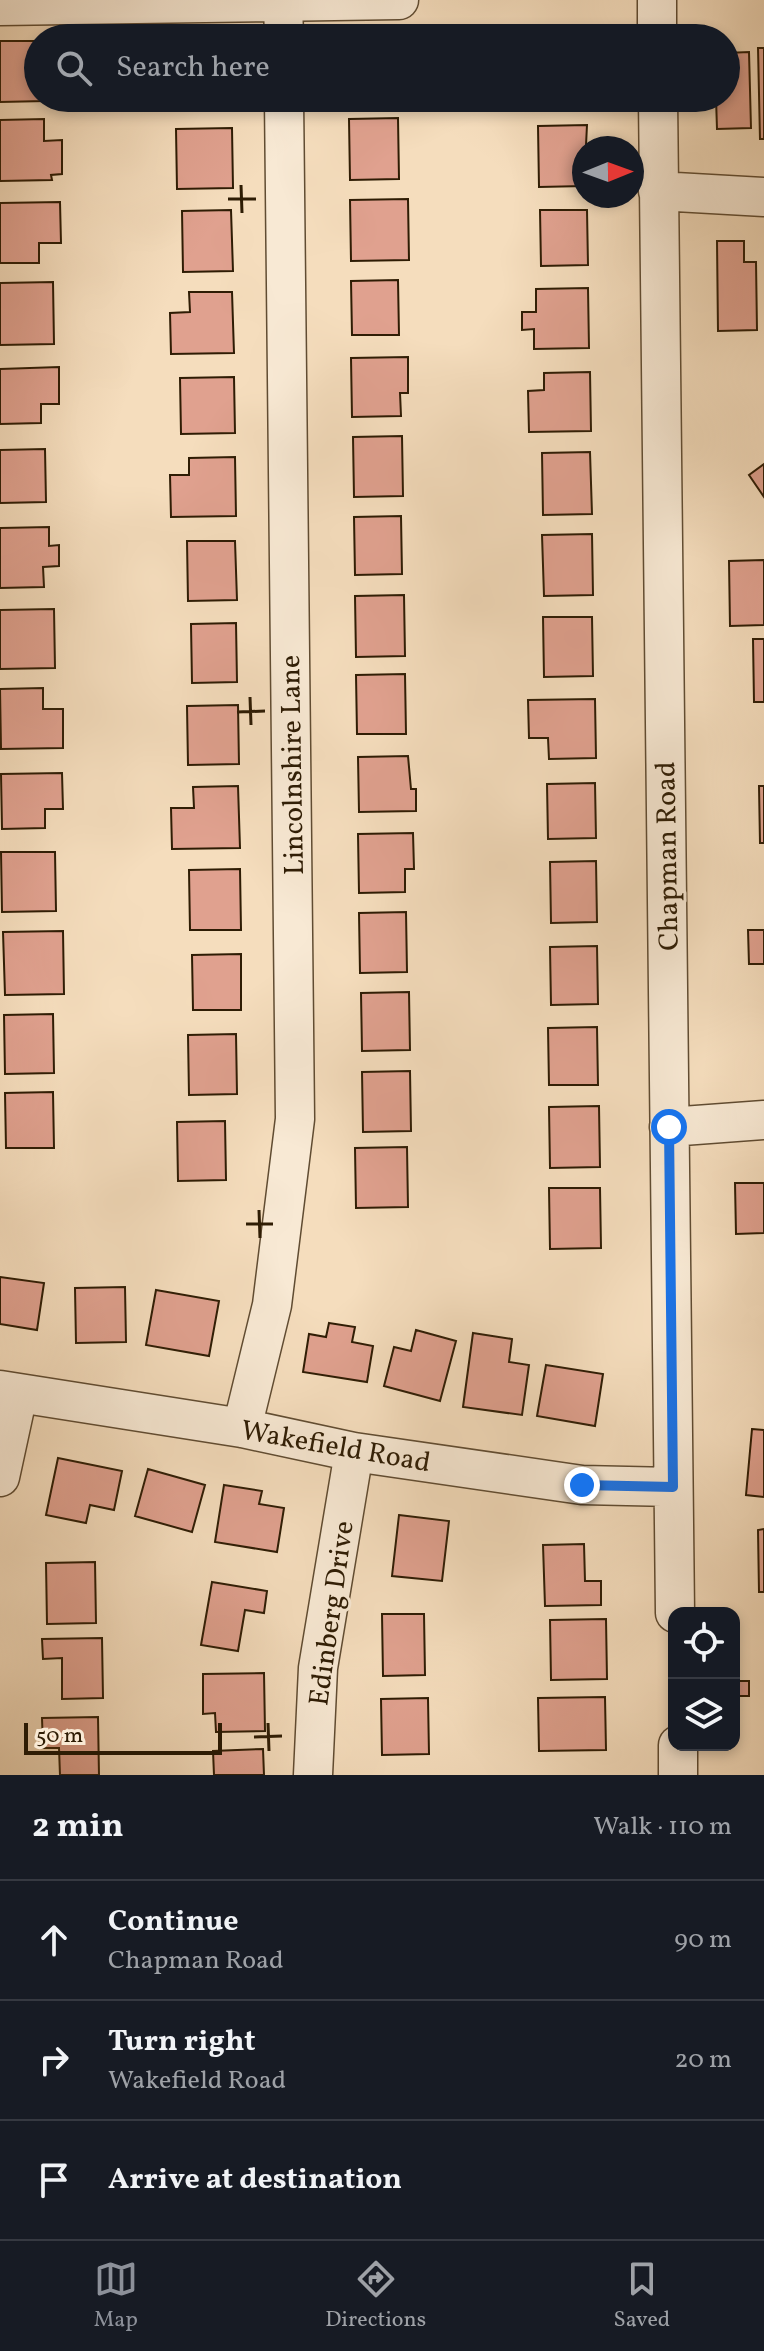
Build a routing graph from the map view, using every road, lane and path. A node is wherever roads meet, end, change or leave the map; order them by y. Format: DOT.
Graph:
graph roads {
  1 [pos="399,0"];
  2 [pos="657,0"];
  3 [pos="0,6"];
  4 [pos="284,20"];
  5 [pos="657,24"];
  6 [pos="284,112"];
  7 [pos="658,112"];
  8 [pos="658,191"];
  9 [pos="764,197"];
  10 [pos="764,1120"];
  11 [pos="669,1127"];
  12 [pos="9,1392"];
  13 [pos="242,1428"];
  14 [pos="354,1452"];
  15 [pos="0,1477"];
  16 [pos="673,1487"];
  17 [pos="675,1607"];
  18 [pos="678,1751"];
  19 [pos="313,1775"];
  20 [pos="678,1775"];
  1 -- 4 [label="street"];
  2 -- 5 [label="street"];
  3 -- 4 [label="street"];
  6 -- 13 [label="street, Lincolnshire Lane"];
  7 -- 8 [label="street, Chapman Road"];
  8 -- 9 [label="street"];
  8 -- 11 [label="street, Chapman Road"];
  10 -- 11 [label="street"];
  11 -- 16 [label="street, Chapman Road"];
  12 -- 13 [label="street, Wakefield Road"];
  12 -- 15 [label="street"];
  13 -- 14 [label="street, Wakefield Road"];
  14 -- 16 [label="street, Wakefield Road"];
  14 -- 19 [label="street, Edinberg Drive"];
  16 -- 17 [label="street, Chapman Road"];
  18 -- 20 [label="street"];
}
